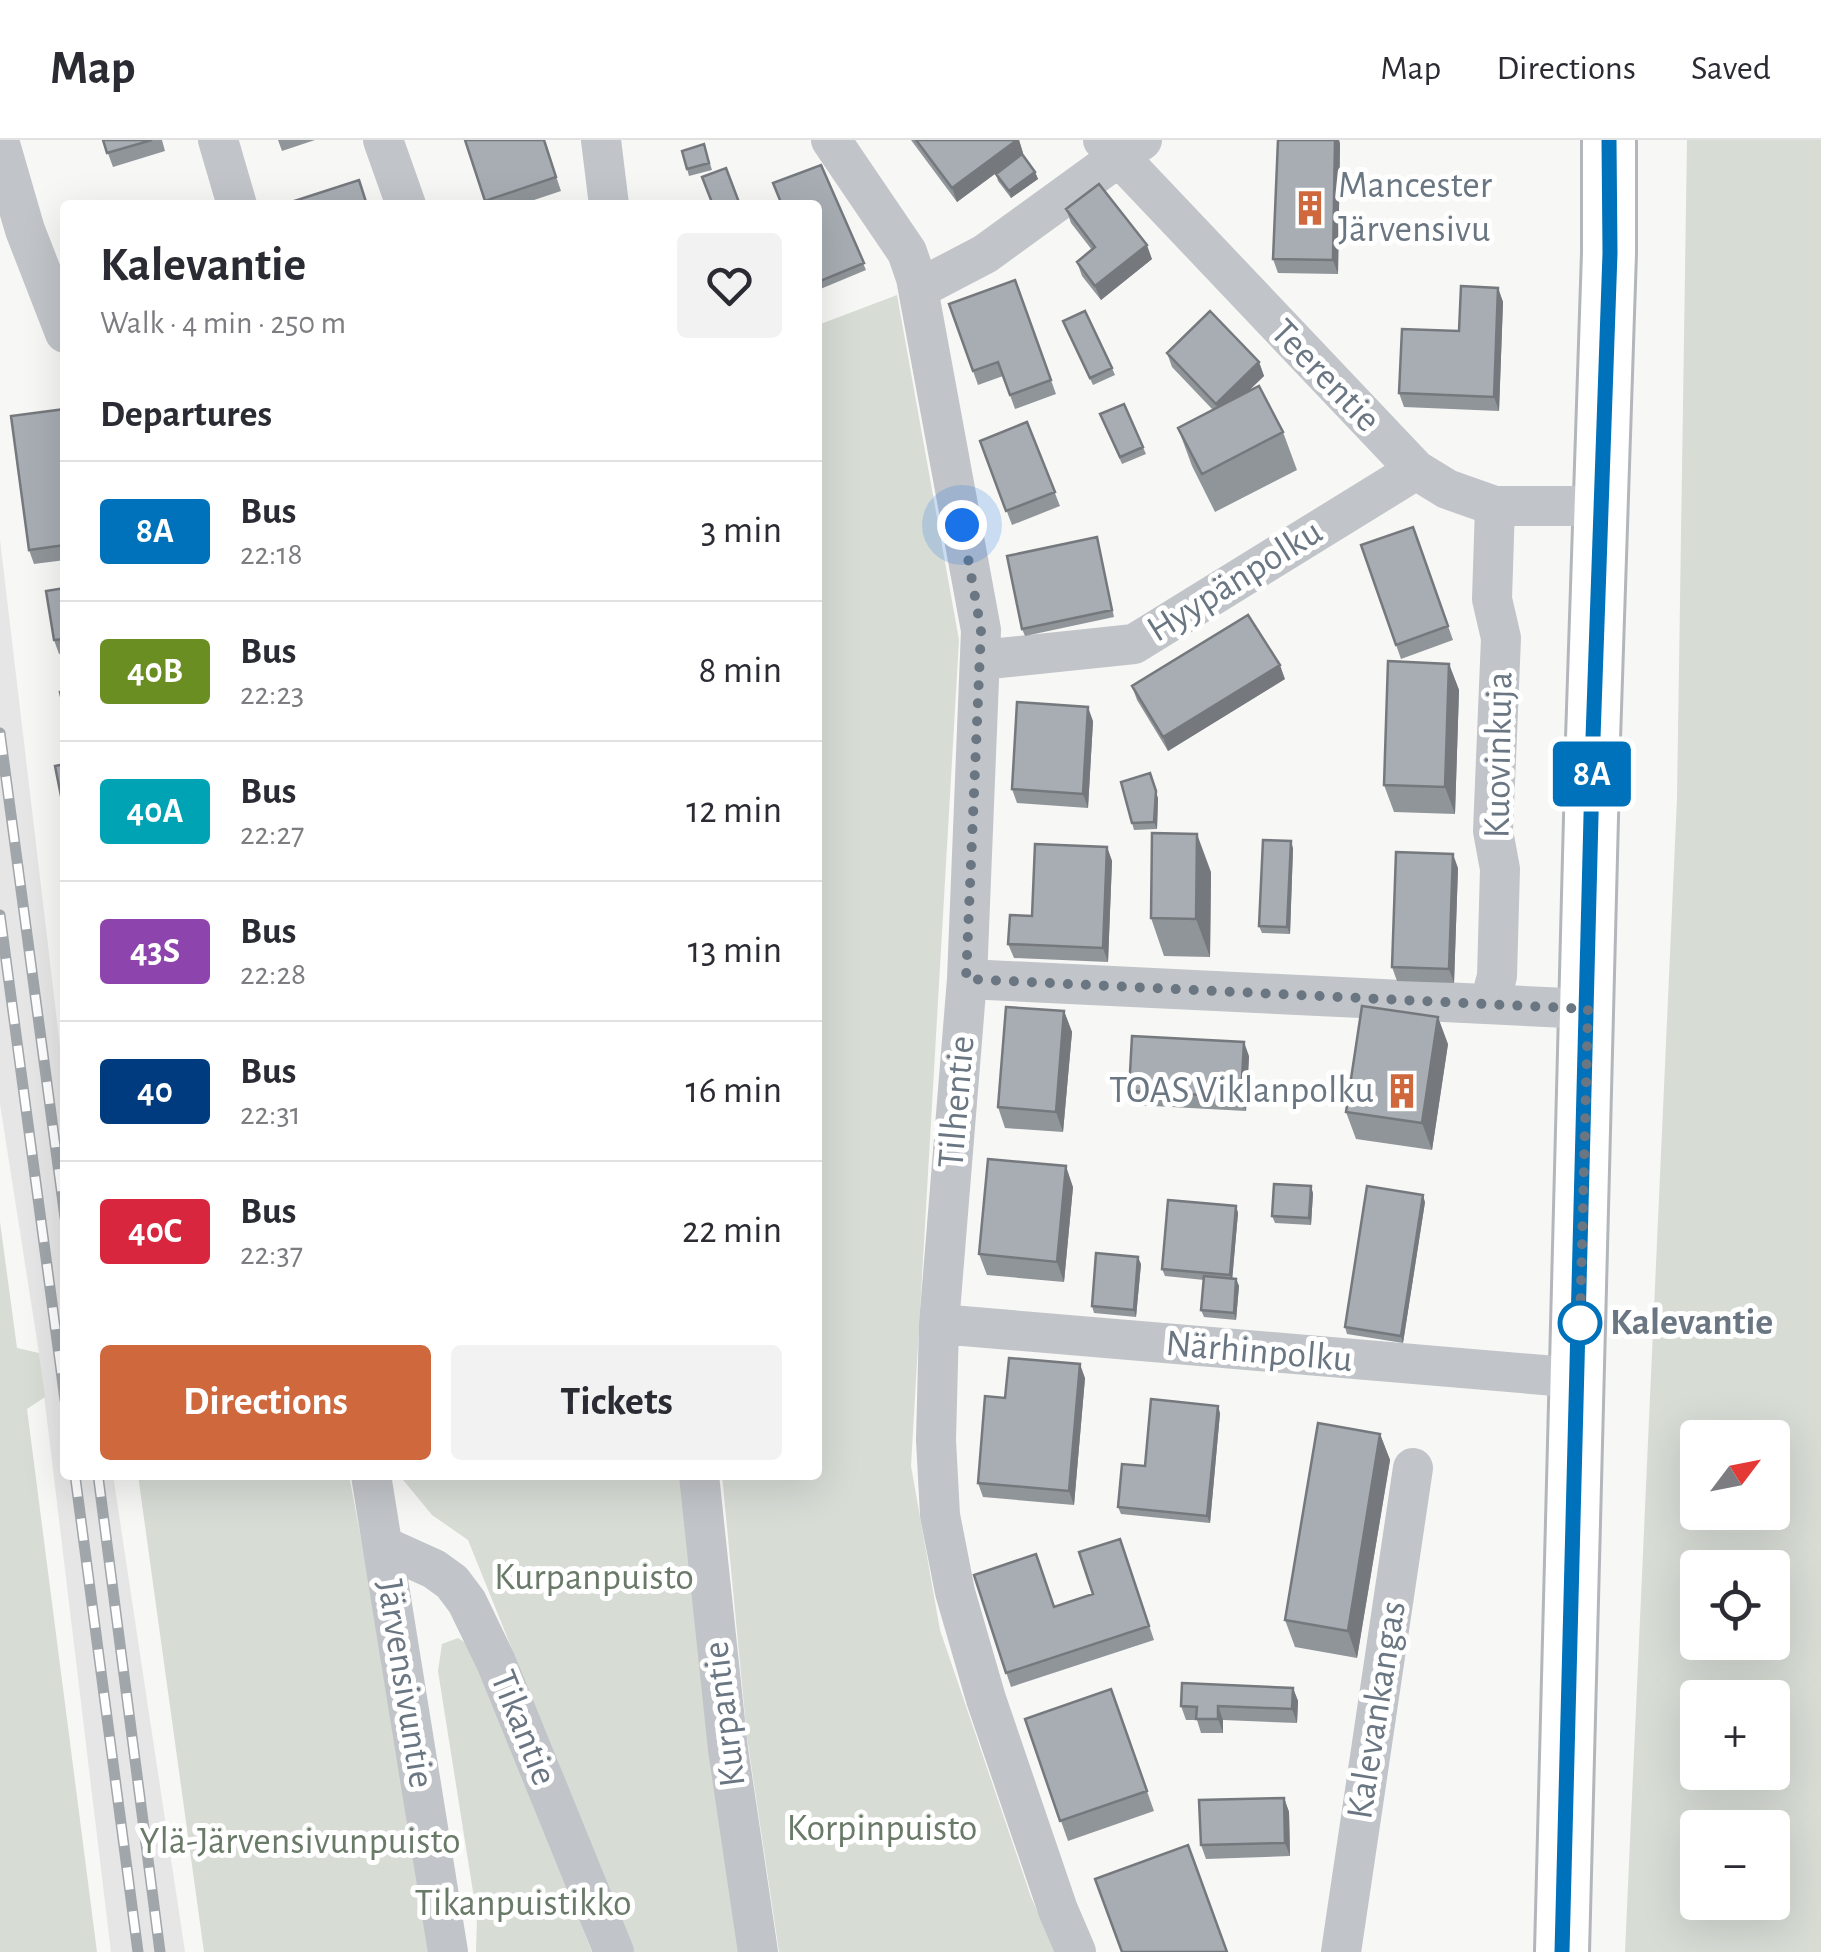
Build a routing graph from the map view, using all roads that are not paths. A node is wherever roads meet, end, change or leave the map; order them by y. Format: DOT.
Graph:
graph roads {
  1 [pos="218,140"];
  2 [pos="383,140"];
  3 [pos="602,140"];
  4 [pos="831,140"];
  5 [pos="1609,140"];
  6 [pos="0,144"];
  7 [pos="1121,145"];
  8 [pos="236,200"];
  9 [pos="404,200"];
  10 [pos="608,200"];
  11 [pos="918,288"];
  12 [pos="60,319"];
  13 [pos="1416,470"];
  14 [pos="1495,506"];
  15 [pos="1601,506"];
  16 [pos="981,660"];
  17 [pos="966,979"];
  18 [pos="1490,1004"];
  19 [pos="1588,1009"];
  20 [pos="940,1324"];
  21 [pos="1578,1378"];
  22 [pos="1414,1468"];
  23 [pos="372,1480"];
  24 [pos="700,1480"];
  25 [pos="383,1546"];
  26 [pos="448,1952"];
  27 [pos="614,1952"];
  28 [pos="758,1952"];
  29 [pos="1076,1952"];
  30 [pos="1341,1952"];
  31 [pos="1562,1952"];
  1 -- 8 [label="street"];
  2 -- 9 [label="street"];
  3 -- 10 [label="street"];
  4 -- 11 [label="street, Tilhentie"];
  5 -- 15 [label="main road"];
  6 -- 12 [label="street"];
  7 -- 11 [label="street"];
  7 -- 13 [label="street, Teerentie"];
  11 -- 16 [label="street, Tilhentie"];
  13 -- 14 [label="street, Teerentie"];
  13 -- 16 [label="street, Hyypänpolku"];
  14 -- 15 [label="street, Teerentie"];
  14 -- 18 [label="street, Kuovinkuja"];
  15 -- 19 [label="main road"];
  16 -- 17 [label="street, Tilhentie"];
  17 -- 18 [label="street"];
  17 -- 20 [label="street, Tilhentie"];
  18 -- 19 [label="street"];
  19 -- 21 [label="main road"];
  20 -- 21 [label="street, Närhinpolku"];
  20 -- 29 [label="street, Tilhentie"];
  21 -- 31 [label="main road"];
  22 -- 30 [label="street, Kalevankangas"];
  23 -- 25 [label="street, Järvensivuntie"];
  24 -- 28 [label="street, Kurpantie"];
  25 -- 26 [label="street, Järvensivuntie"];
  25 -- 27 [label="street, Tikantie"];
}
